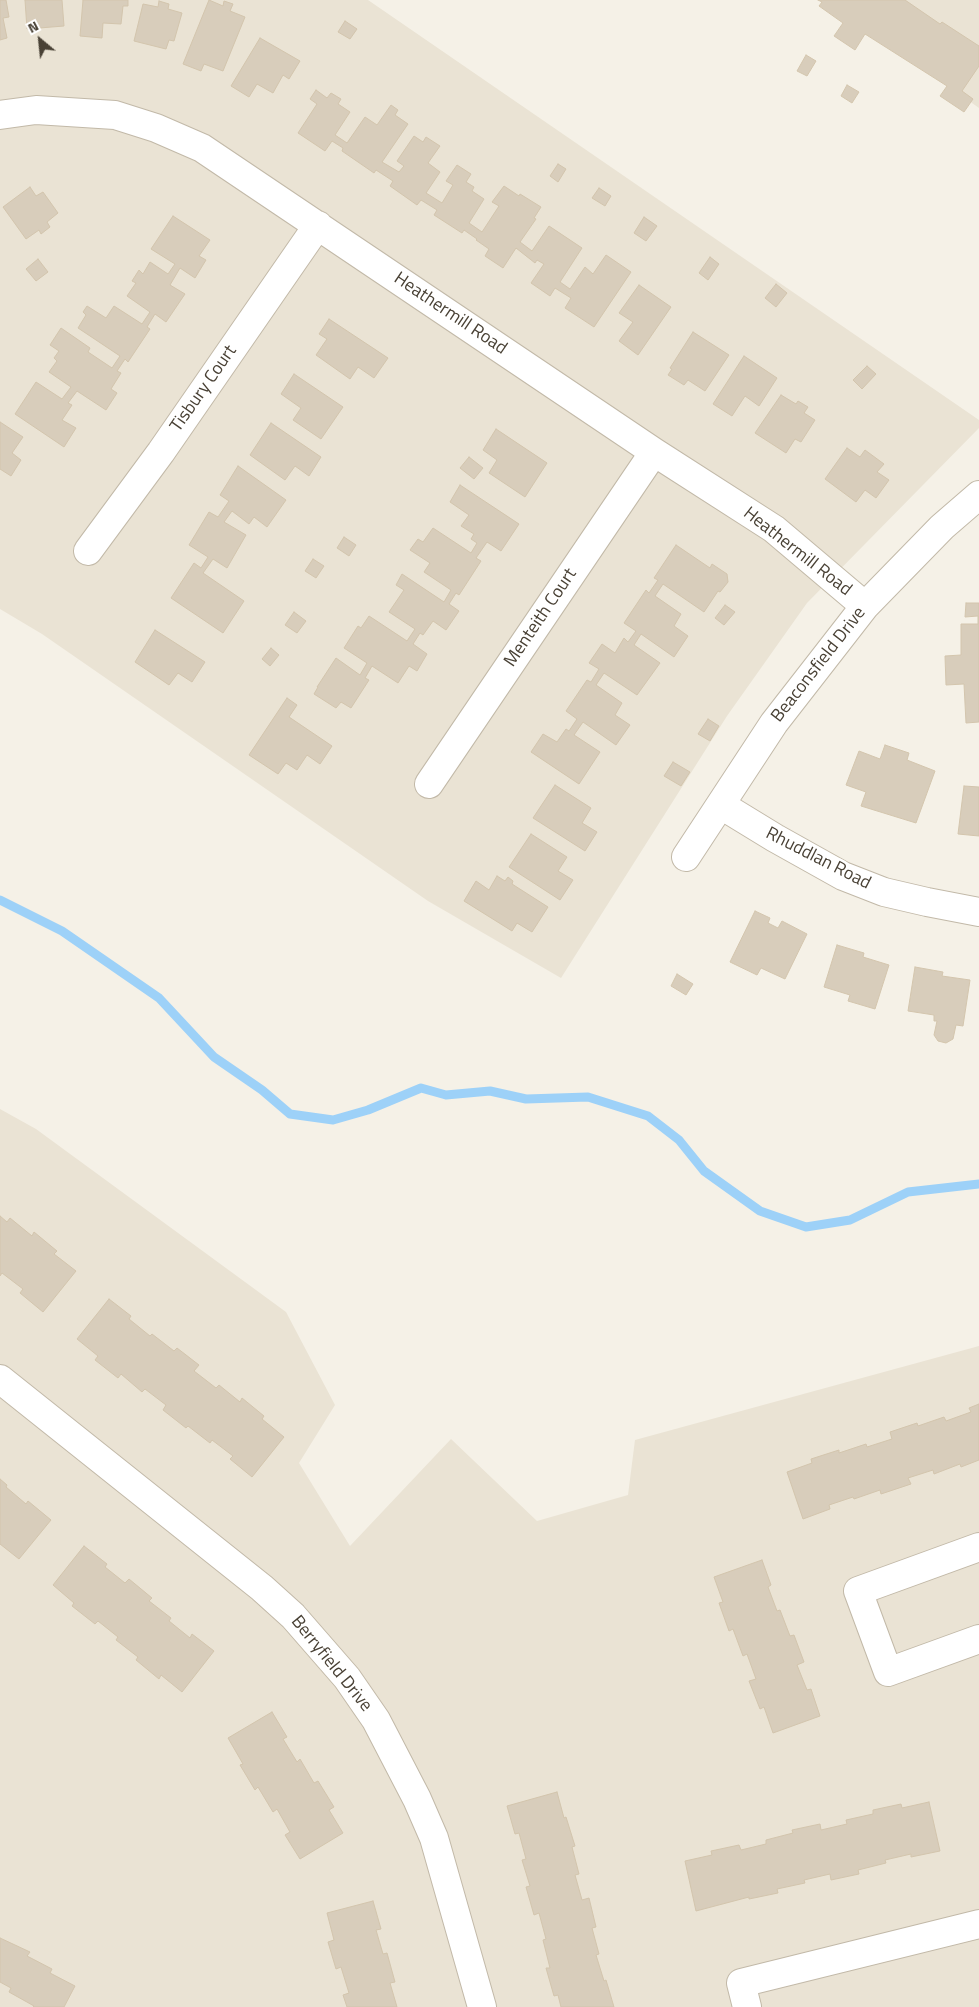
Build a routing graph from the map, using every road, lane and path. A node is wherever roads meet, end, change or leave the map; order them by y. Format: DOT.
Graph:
graph roads {
  1 [pos="0,115"];
  2 [pos="318,225"];
  3 [pos="654,452"];
  4 [pos="979,495"];
  5 [pos="88,551"];
  6 [pos="865,606"];
  7 [pos="429,784"];
  8 [pos="721,805"];
  9 [pos="686,857"];
  10 [pos="979,912"];
  11 [pos="0,1379"];
  12 [pos="979,1547"];
  13 [pos="979,1639"];
  14 [pos="979,1924"];
  15 [pos="482,2007"];
  16 [pos="747,2007"];
  1 -- 2 [label="street, Heathermill Road"];
  2 -- 3 [label="street, Heathermill Road"];
  2 -- 5 [label="street, Tisbury Court"];
  3 -- 6 [label="street, Heathermill Road"];
  3 -- 7 [label="street, Menteith Court"];
  4 -- 6 [label="street, Beaconsfield Drive"];
  6 -- 8 [label="street, Beaconsfield Drive"];
  8 -- 9 [label="street, Beaconsfield Drive"];
  8 -- 10 [label="street, Rhuddlan Road"];
  11 -- 15 [label="street, Berryfield Drive"];
  12 -- 13 [label="street"];
  14 -- 16 [label="street"];
}
